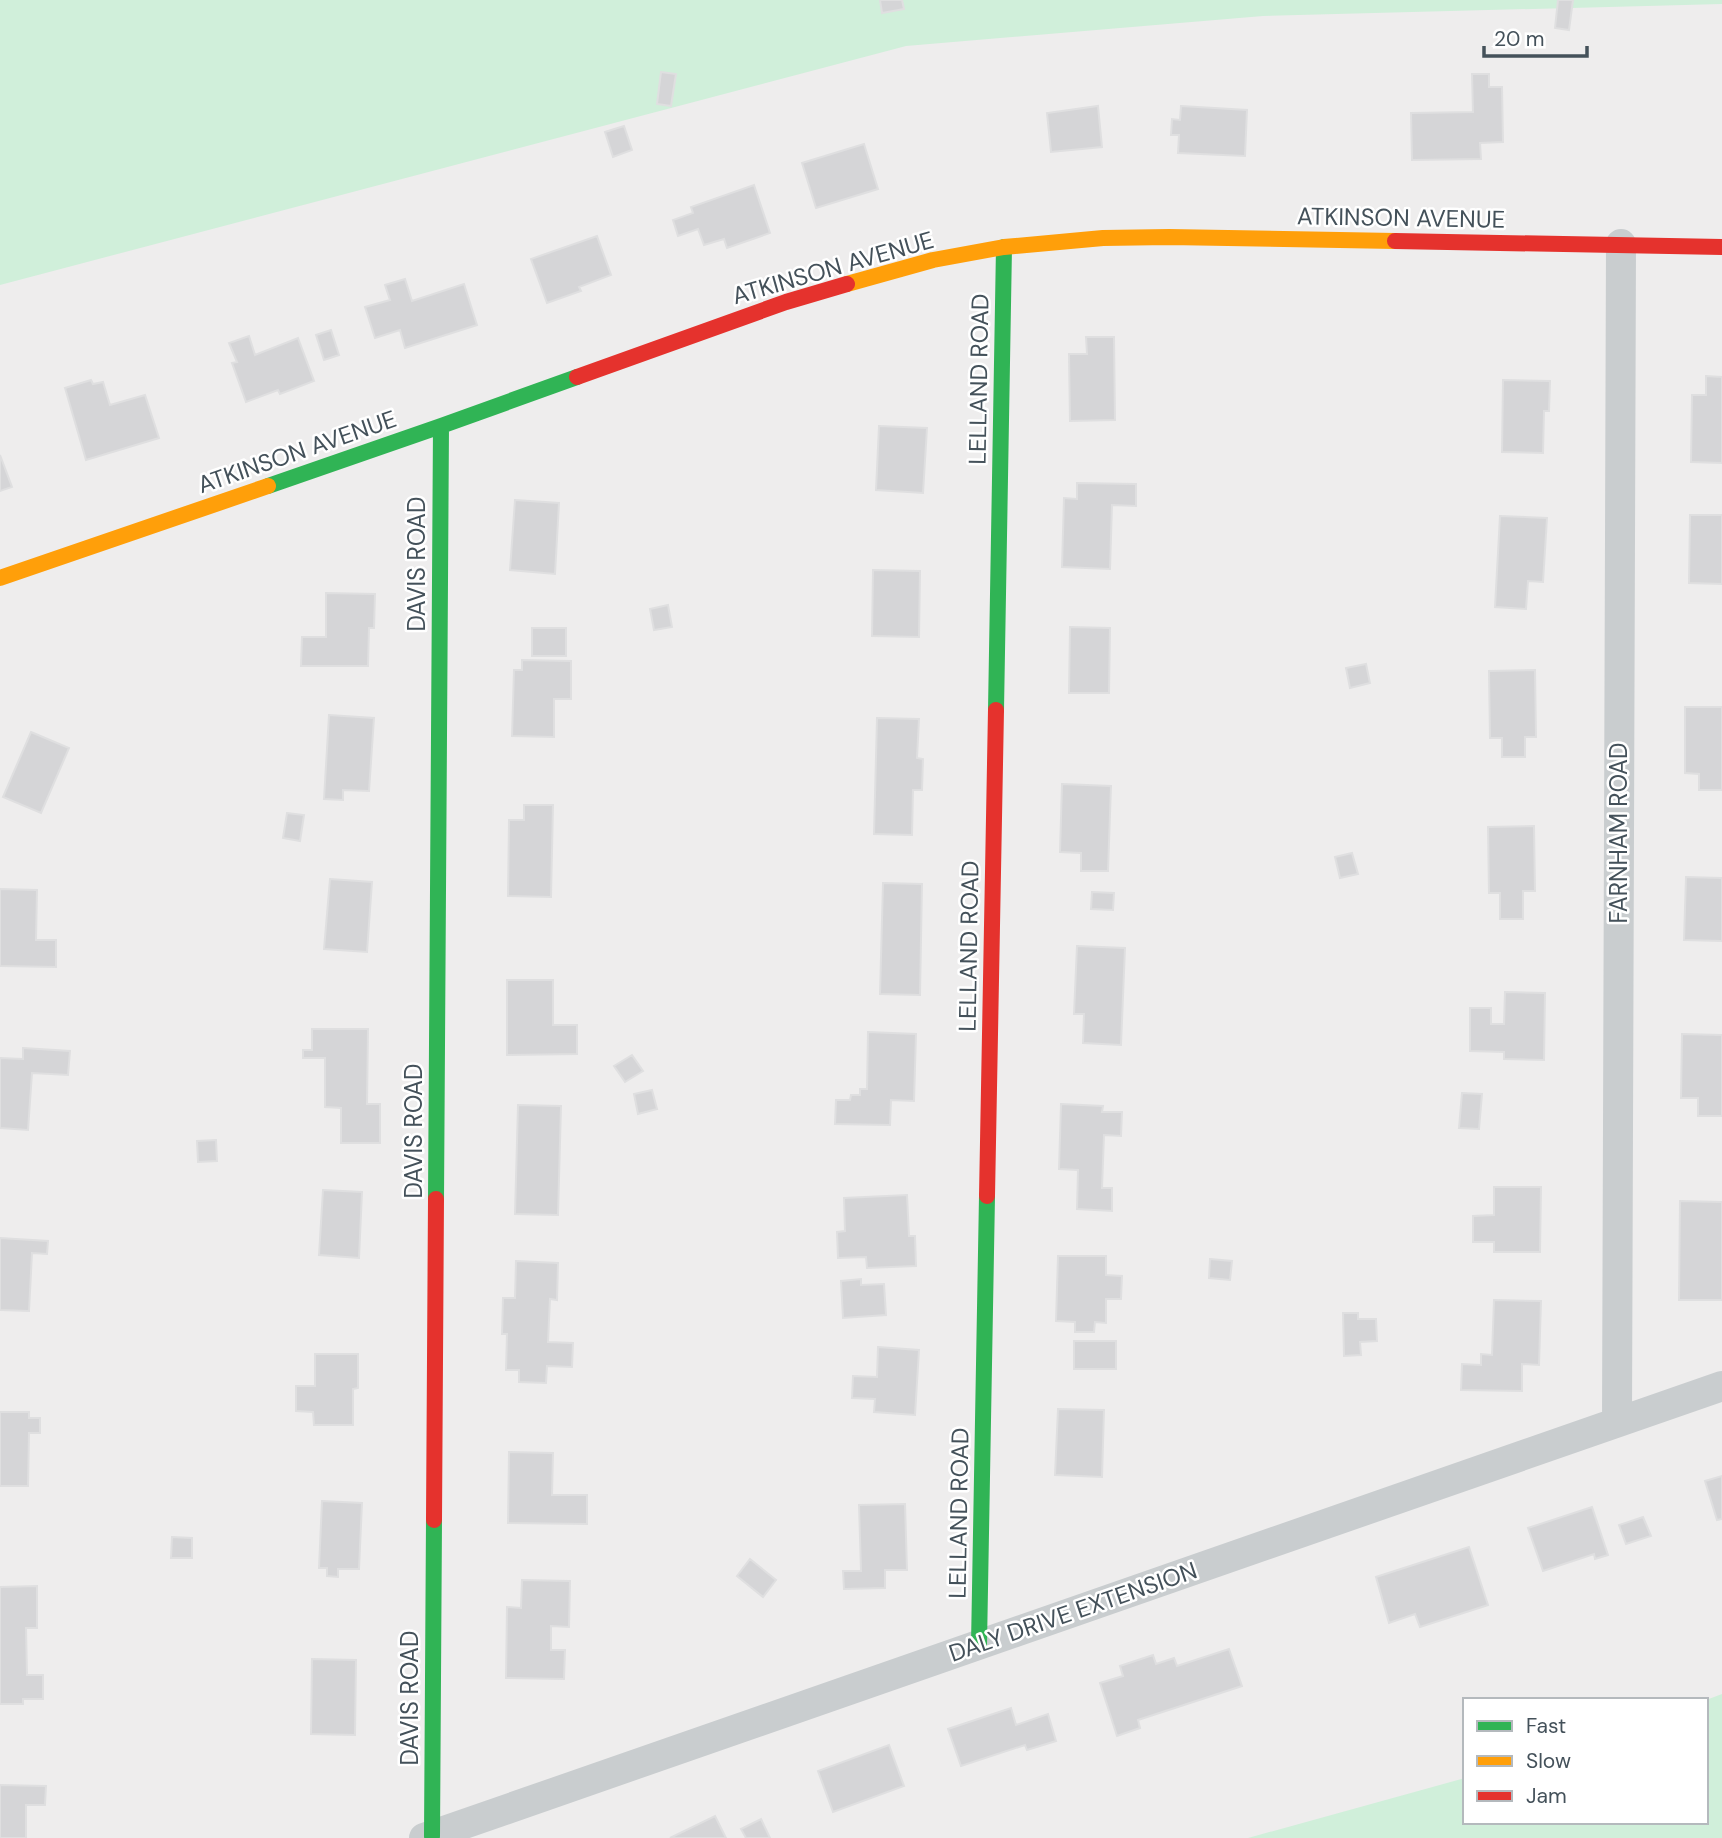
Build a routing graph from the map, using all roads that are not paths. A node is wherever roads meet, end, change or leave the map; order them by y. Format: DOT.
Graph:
graph roads {
  1 [pos="1621,244"];
  2 [pos="1004,247"];
  3 [pos="1722,247"];
  4 [pos="441,426"];
  5 [pos="0,578"];
  6 [pos="1722,1387"];
  7 [pos="1617,1422"];
  8 [pos="979,1645"];
  9 [pos="428,1837"];
  1 -- 2 [label="street, ATKINSON AVENUE"];
  1 -- 3 [label="street, ATKINSON AVENUE"];
  1 -- 7 [label="street, FARNHAM ROAD"];
  2 -- 4 [label="street, ATKINSON AVENUE"];
  2 -- 8 [label="street, LELLAND ROAD"];
  4 -- 5 [label="street, ATKINSON AVENUE"];
  4 -- 9 [label="street, DAVIS ROAD"];
  6 -- 7 [label="street, DALY DRIVE EXTENSION"];
  7 -- 8 [label="street, DALY DRIVE EXTENSION"];
  8 -- 9 [label="street, DALY DRIVE EXTENSION"];
}
